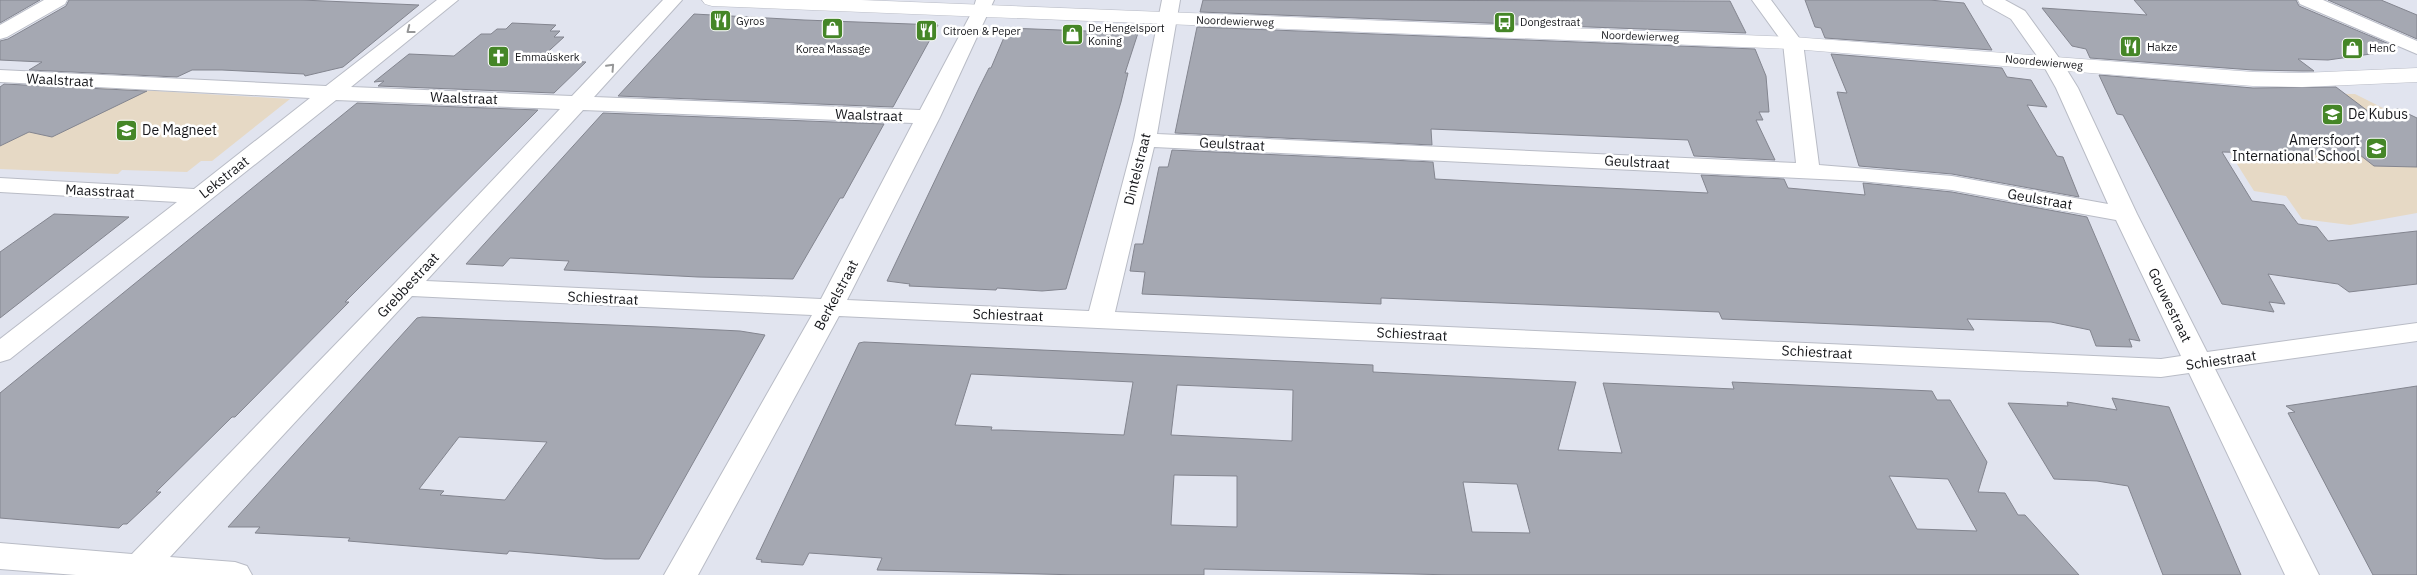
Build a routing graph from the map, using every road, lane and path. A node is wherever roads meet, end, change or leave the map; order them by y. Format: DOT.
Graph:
graph roads {
  1 [pos="58,0"];
  2 [pos="449,0"];
  3 [pos="673,0"];
  4 [pos="712,0"];
  5 [pos="1761,0"];
  6 [pos="1991,0"];
  7 [pos="2307,0"];
  8 [pos="762,1"];
  9 [pos="984,5"];
  10 [pos="1170,9"];
  11 [pos="0,33"];
  12 [pos="1792,43"];
  13 [pos="2417,48"];
  14 [pos="2052,62"];
  15 [pos="2417,75"];
  16 [pos="0,76"];
  17 [pos="330,93"];
  18 [pos="577,102"];
  19 [pos="928,117"];
  20 [pos="1145,140"];
  21 [pos="1808,170"];
  22 [pos="0,186"];
  23 [pos="199,196"];
  24 [pos="2125,214"];
  25 [pos="406,288"];
  26 [pos="829,309"];
  27 [pos="1100,319"];
  28 [pos="2417,332"];
  29 [pos="0,353"];
  30 [pos="2199,363"];
  31 [pos="0,556"];
  32 [pos="140,567"];
  33 [pos="235,575"];
  34 [pos="680,575"];
  35 [pos="2302,575"];
  1 -- 11 [label="street"];
  2 -- 17 [label="street, Lekstraat, one-way"];
  18 -- 3 [label="street, Grebbestraat, one-way"];
  4 -- 8 [label="street, Noordewierweg"];
  5 -- 12 [label="street"];
  6 -- 14 [label="street, Gouwestraat"];
  7 -- 13 [label="street"];
  8 -- 9 [label="street, Noordewierweg"];
  9 -- 10 [label="street, Noordewierweg"];
  9 -- 19 [label="street, Berkelstraat"];
  10 -- 12 [label="street, Noordewierweg"];
  10 -- 20 [label="street, Dintelstraat"];
  12 -- 14 [label="street, Noordewierweg"];
  12 -- 21 [label="street"];
  14 -- 15 [label="street, Noordewierweg"];
  14 -- 24 [label="street, Gouwestraat"];
  16 -- 17 [label="street, Waalstraat"];
  17 -- 18 [label="street, Waalstraat"];
  17 -- 23 [label="street, Lekstraat"];
  18 -- 19 [label="street, Waalstraat"];
  18 -- 25 [label="street, Grebbestraat"];
  19 -- 26 [label="street, Berkelstraat"];
  20 -- 21 [label="street, Geulstraat"];
  20 -- 27 [label="street, Dintelstraat"];
  21 -- 24 [label="street, Geulstraat"];
  22 -- 23 [label="street, Maasstraat"];
  23 -- 29 [label="street, Lekstraat"];
  24 -- 30 [label="street, Gouwestraat"];
  25 -- 26 [label="street, Schiestraat"];
  25 -- 32 [label="street, Grebbestraat"];
  26 -- 27 [label="street, Schiestraat"];
  26 -- 34 [label="street, Berkelstraat"];
  27 -- 30 [label="street, Schiestraat"];
  28 -- 30 [label="street, Schiestraat"];
  30 -- 35 [label="street, Gouwestraat"];
  31 -- 32 [label="street"];
  32 -- 33 [label="street"];
}
